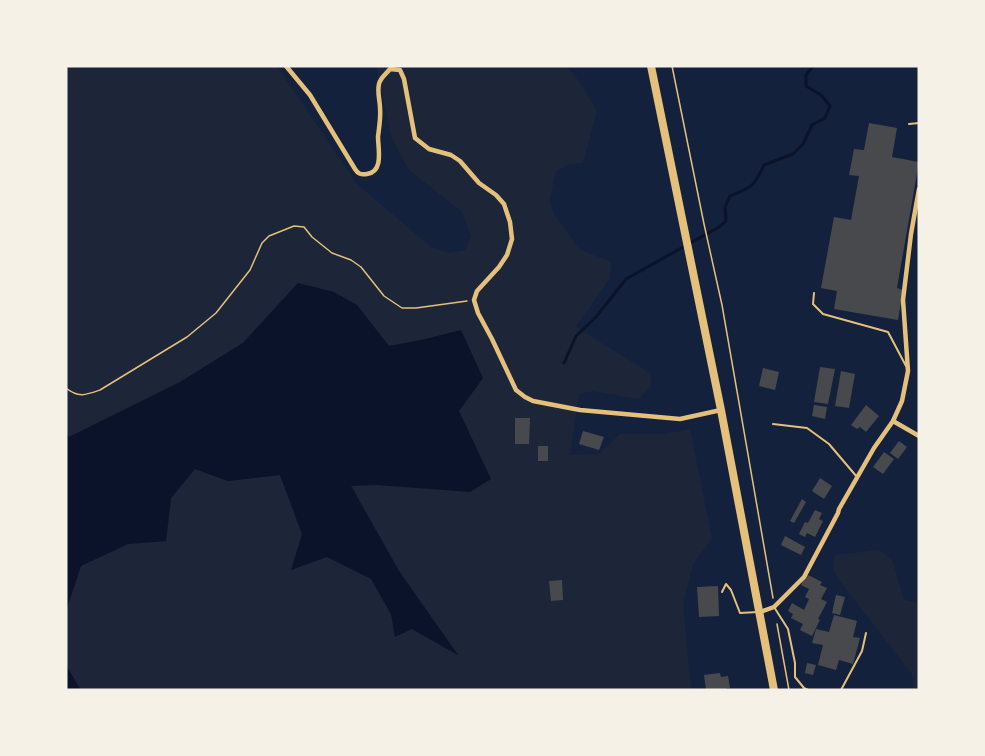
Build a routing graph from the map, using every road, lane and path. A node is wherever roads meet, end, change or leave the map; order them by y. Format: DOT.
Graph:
graph roads {
  1 [pos="286,66"];
  2 [pos="651,66"];
  3 [pos="672,66"];
  4 [pos="919,123"];
  5 [pos="909,124"];
  6 [pos="919,189"];
  7 [pos="814,293"];
  8 [pos="474,300"];
  9 [pos="909,371"];
  10 [pos="66,388"];
  11 [pos="721,410"];
  12 [pos="893,421"];
  13 [pos="773,424"];
  14 [pos="919,436"];
  15 [pos="857,477"];
  16 [pos="722,592"];
  17 [pos="773,597"];
  18 [pos="774,608"];
  19 [pos="760,612"];
  20 [pos="777,621"];
  21 [pos="866,633"];
  22 [pos="774,690"];
  23 [pos="789,690"];
  24 [pos="808,690"];
  25 [pos="841,690"];
  1 -- 8 [label="street"];
  2 -- 11 [label="highway"];
  3 -- 17 [label="path"];
  4 -- 5 [label="lane"];
  6 -- 9 [label="street"];
  7 -- 9 [label="lane"];
  8 -- 10 [label="path"];
  8 -- 11 [label="street"];
  9 -- 12 [label="street"];
  11 -- 19 [label="highway"];
  12 -- 14 [label="street"];
  12 -- 15 [label="street"];
  13 -- 15 [label="lane"];
  15 -- 18 [label="street"];
  16 -- 19 [label="lane"];
  18 -- 19 [label="street"];
  18 -- 24 [label="lane"];
  19 -- 22 [label="highway"];
  20 -- 23 [label="path"];
  21 -- 25 [label="lane"];
}
